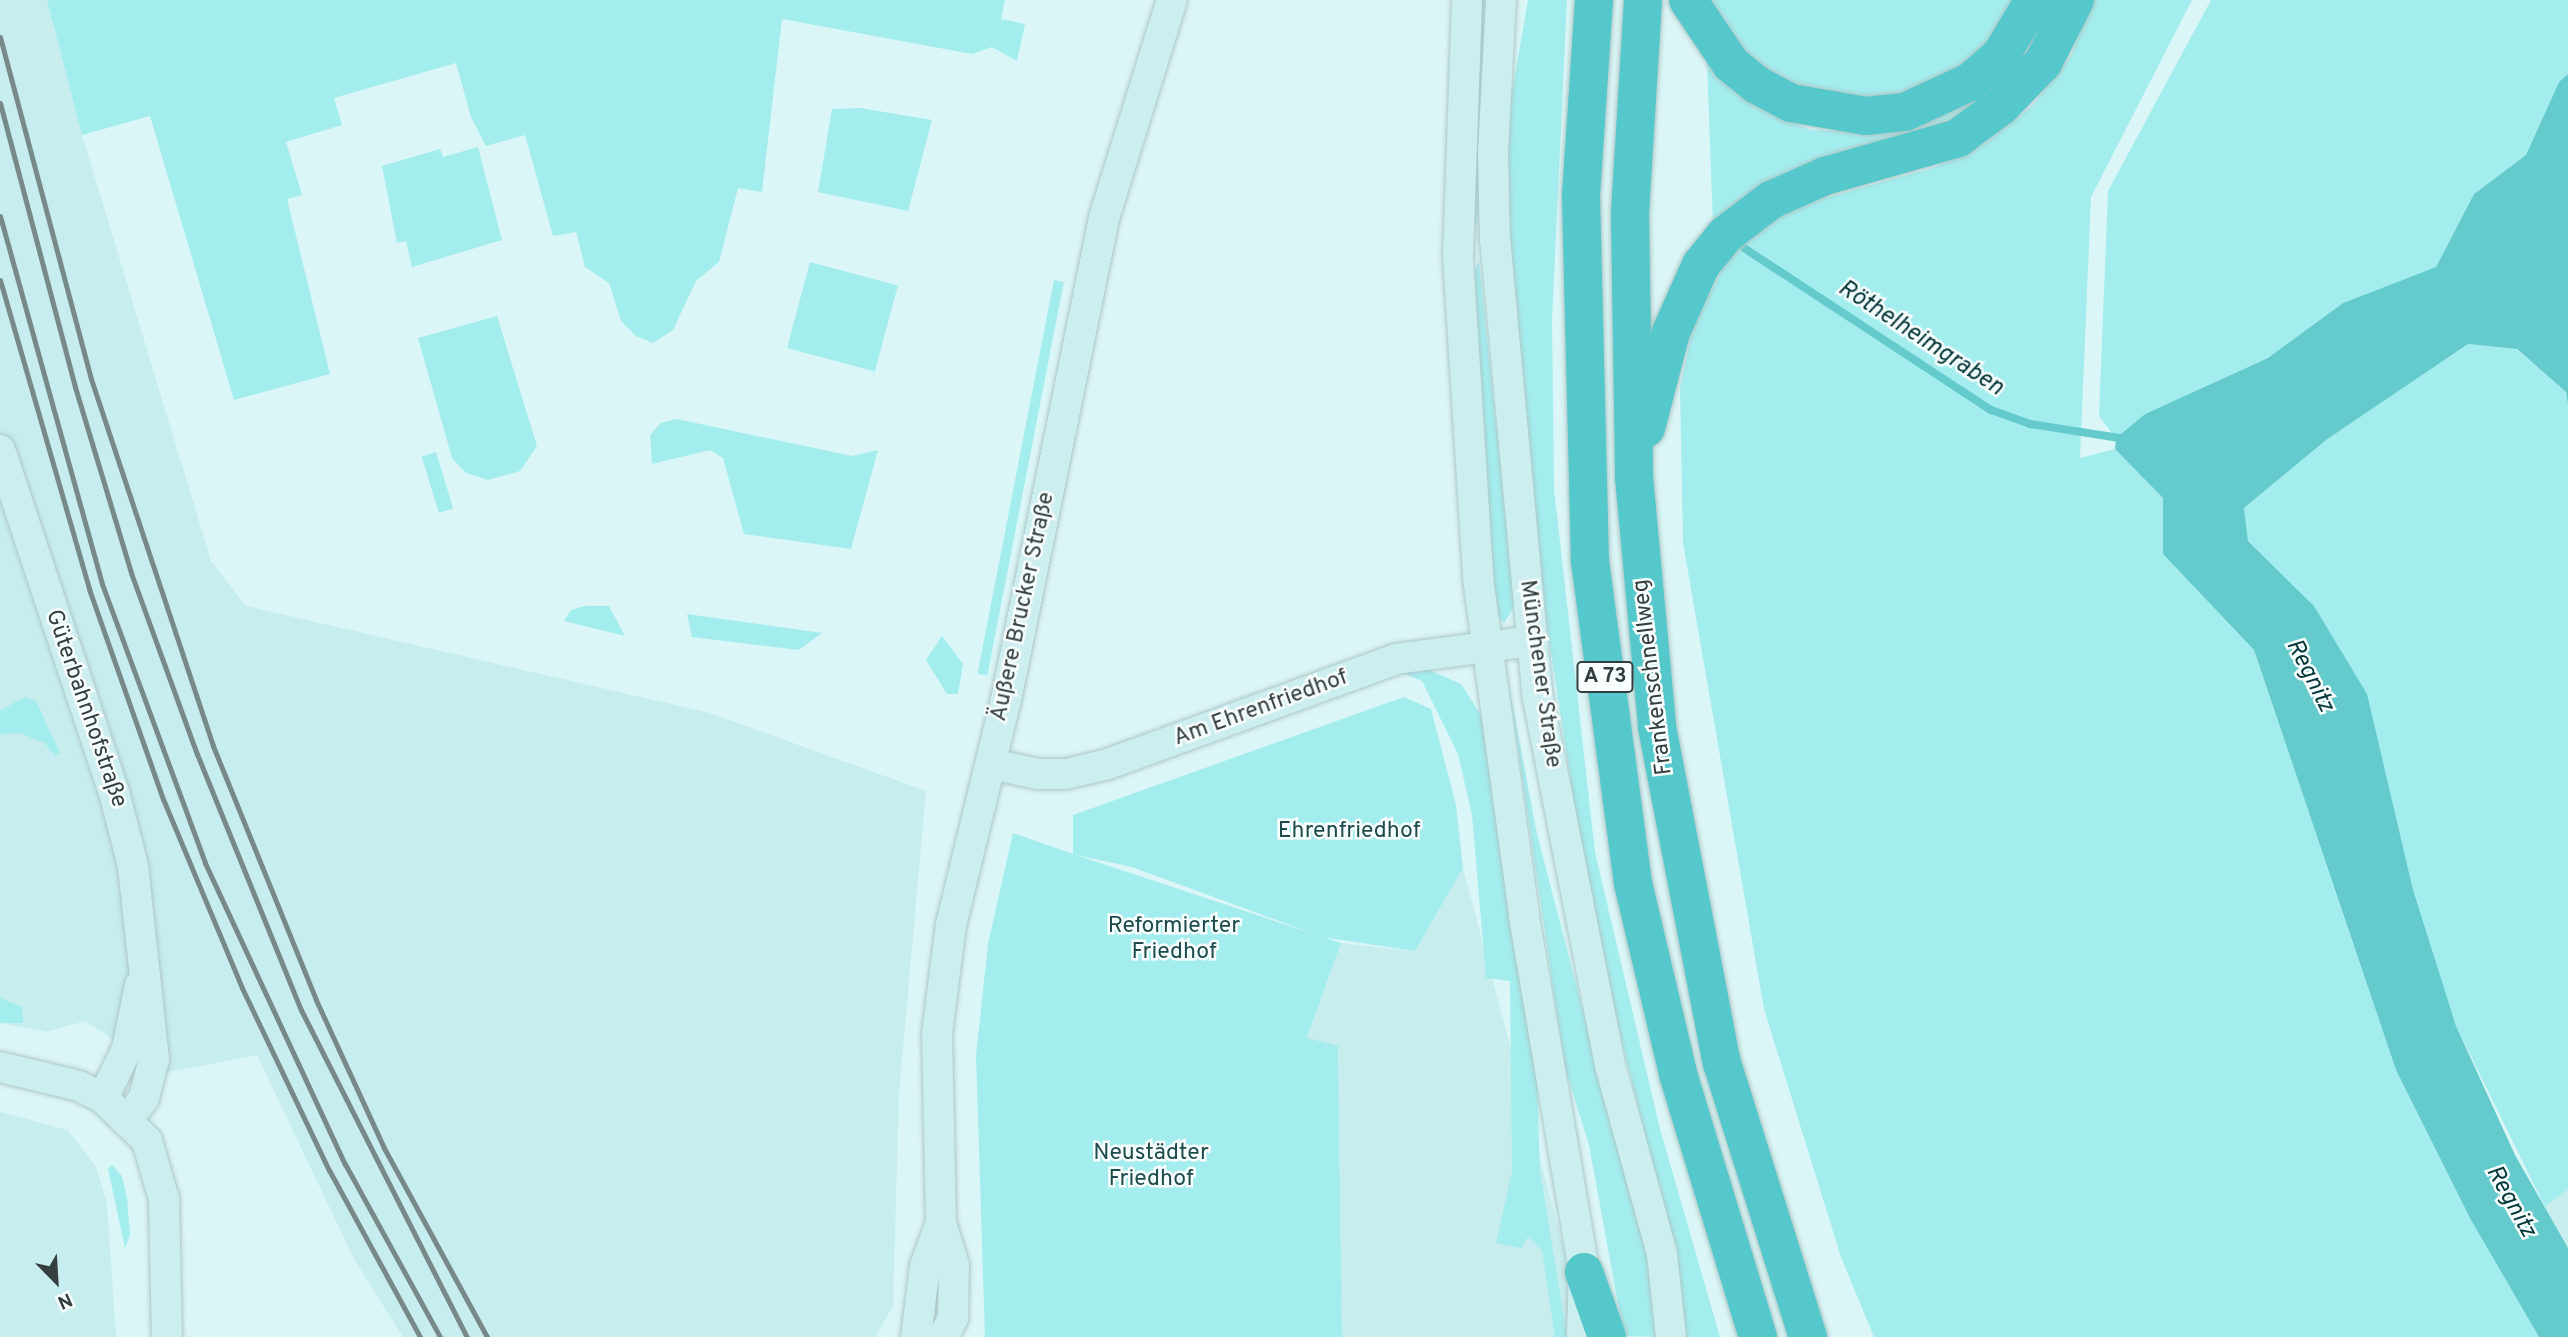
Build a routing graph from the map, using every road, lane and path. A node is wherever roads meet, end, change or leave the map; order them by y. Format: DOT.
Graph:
graph roads {
  1 [pos="1172,0"];
  2 [pos="1467,0"];
  3 [pos="1501,0"];
  4 [pos="1594,0"];
  5 [pos="1643,0"];
  6 [pos="1688,0"];
  7 [pos="2035,0"];
  8 [pos="2075,0"];
  9 [pos="0,450"];
  10 [pos="1634,477"];
  11 [pos="1532,642"];
  12 [pos="1486,647"];
  13 [pos="991,764"];
  14 [pos="142,975"];
  15 [pos="0,1068"];
  16 [pos="103,1098"];
  17 [pos="128,1119"];
  18 [pos="941,1223"];
  19 [pos="1584,1272"];
  20 [pos="167,1337"];
  21 [pos="916,1337"];
  22 [pos="943,1337"];
  23 [pos="1582,1337"];
  24 [pos="1607,1337"];
  25 [pos="1671,1337"];
  26 [pos="1758,1337"];
  27 [pos="1808,1337"];
  1 -- 13 [label="street, Äußere Brucker Straße"];
  2 -- 12 [label="street, Münchener Straße"];
  3 -- 11 [label="street, Münchener Straße"];
  4 -- 26 [label="highway, Frankenschnellweg / A 73"];
  5 -- 10 [label="highway, Frankenschnellweg / A 73"];
  6 -- 7 [label="highway"];
  8 -- 10 [label="highway"];
  9 -- 14 [label="street, Güterbahnhofstraße"];
  10 -- 27 [label="highway, Frankenschnellweg / A 73"];
  11 -- 12 [label="street, Am Ehrenfriedhof"];
  11 -- 25 [label="street, Münchener Straße"];
  12 -- 13 [label="street, Am Ehrenfriedhof"];
  12 -- 19 [label="street, Münchener Straße"];
  13 -- 18 [label="street, Äußere Brucker Straße"];
  14 -- 16 [label="street, Güterbahnhofstraße"];
  14 -- 17 [label="street, Güterbahnhofstraße"];
  15 -- 16 [label="street"];
  16 -- 17 [label="street"];
  17 -- 20 [label="street"];
  18 -- 21 [label="street, Äußere Brucker Straße"];
  18 -- 22 [label="street, Äußere Brucker Straße"];
  19 -- 23 [label="street, Münchener Straße"];
  19 -- 24 [label="highway"];
}
